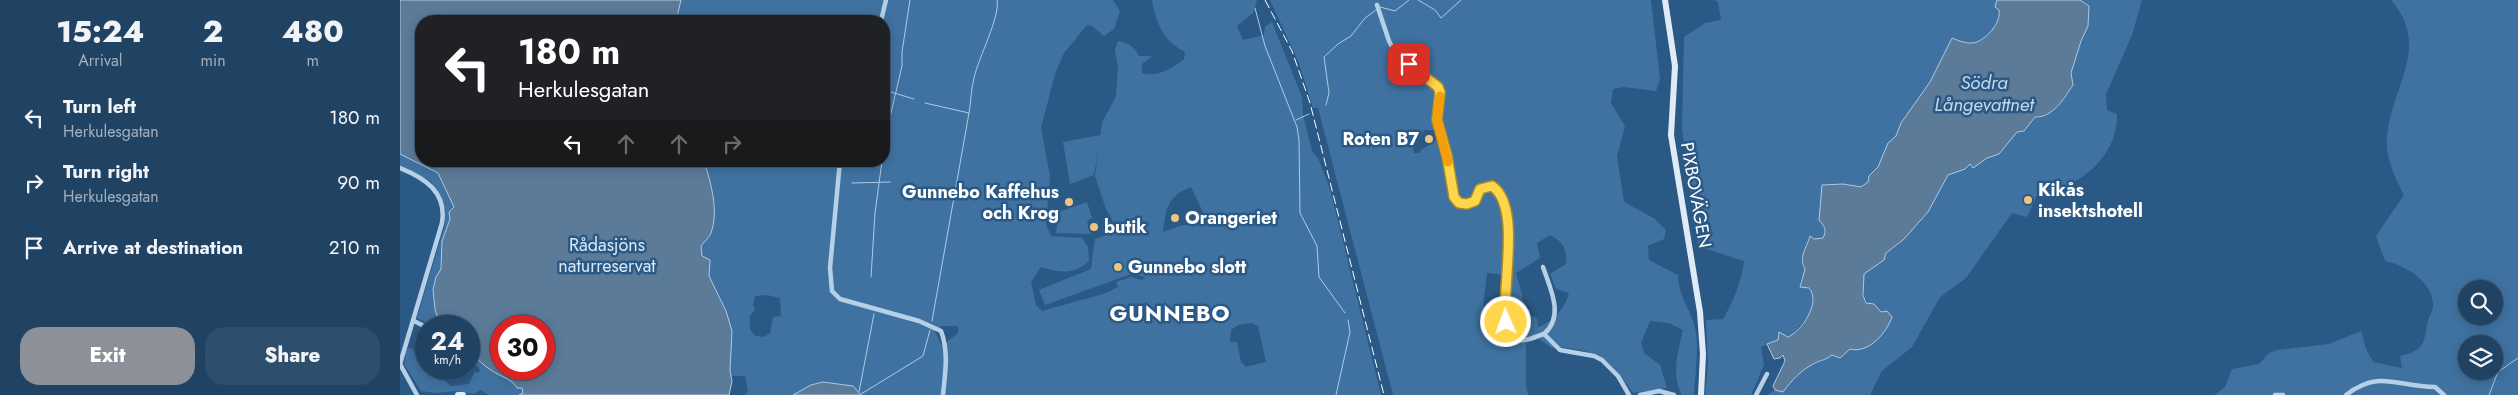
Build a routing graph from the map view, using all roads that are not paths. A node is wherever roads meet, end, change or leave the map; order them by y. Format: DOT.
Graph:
graph roads {
  1 [pos="886,0"];
  2 [pos="1665,0"];
  3 [pos="1377,5"];
  4 [pos="882,15"];
  5 [pos="839,167"];
  6 [pos="400,168"];
  7 [pos="1543,267"];
  8 [pos="414,321"];
  9 [pos="1544,334"];
  10 [pos="400,364"];
  11 [pos="1767,374"];
  12 [pos="416,395"];
  13 [pos="458,395"];
  14 [pos="463,395"];
  15 [pos="943,395"];
  16 [pos="1628,395"];
  17 [pos="1640,395"];
  18 [pos="1674,395"];
  19 [pos="1701,395"];
  20 [pos="1756,395"];
  21 [pos="2275,395"];
  22 [pos="2283,395"];
  23 [pos="2346,395"];
  24 [pos="2444,395"];
  1 -- 4 [label="street"];
  2 -- 19 [label="street, PIXBOVÄGEN"];
  3 -- 9 [label="street"];
  5 -- 15 [label="street"];
  6 -- 8 [label="street"];
  7 -- 9 [label="street"];
  8 -- 10 [label="street"];
  9 -- 16 [label="street"];
  10 -- 12 [label="street"];
  11 -- 20 [label="street"];
  13 -- 14 [label="street"];
  17 -- 18 [label="street"];
  21 -- 22 [label="street"];
  23 -- 24 [label="street"];
}
